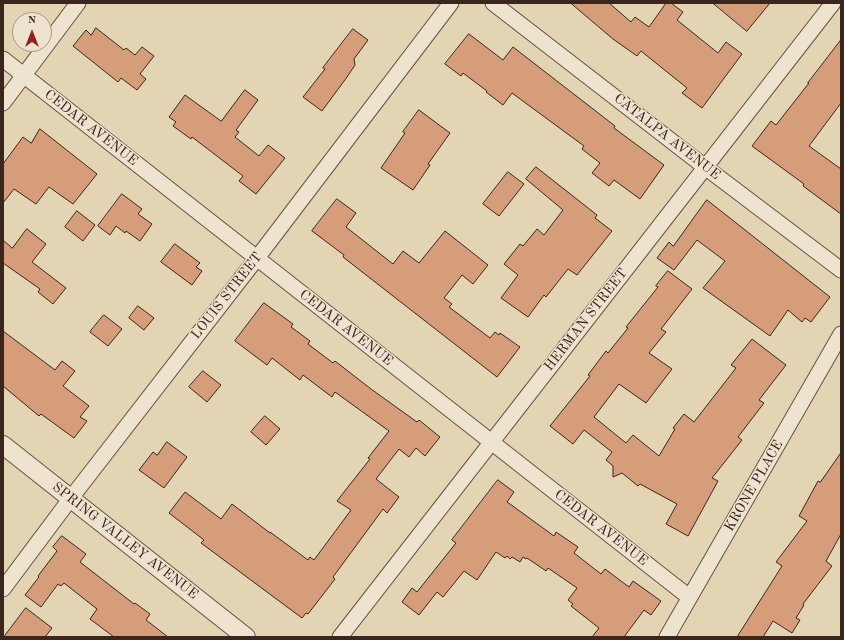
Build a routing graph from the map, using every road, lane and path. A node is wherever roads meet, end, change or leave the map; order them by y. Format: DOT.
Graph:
graph roads {
  1 [pos="78,3"];
  2 [pos="451,3"];
  3 [pos="493,3"];
  4 [pos="833,3"];
  5 [pos="3,59"];
  6 [pos="24,75"];
  7 [pos="3,103"];
  8 [pos="705,167"];
  9 [pos="257,258"];
  10 [pos="841,270"];
  11 [pos="841,334"];
  12 [pos="491,442"];
  13 [pos="3,445"];
  14 [pos="71,498"];
  15 [pos="3,589"];
  16 [pos="690,597"];
  17 [pos="246,637"];
  18 [pos="340,637"];
  19 [pos="667,637"];
  1 -- 6 [label="street"];
  2 -- 9 [label="street, LOUIS STREET"];
  3 -- 8 [label="street, CATALPA AVENUE"];
  4 -- 8 [label="street, HERMAN STREET"];
  5 -- 6 [label="street, CEDAR AVENUE"];
  6 -- 7 [label="street"];
  6 -- 9 [label="street, CEDAR AVENUE"];
  8 -- 10 [label="street, CATALPA AVENUE"];
  8 -- 12 [label="street, HERMAN STREET"];
  9 -- 12 [label="street, CEDAR AVENUE"];
  9 -- 14 [label="street, LOUIS STREET"];
  11 -- 16 [label="street, KRONE PLACE"];
  12 -- 16 [label="street, CEDAR AVENUE"];
  12 -- 18 [label="street, HERMAN STREET"];
  13 -- 14 [label="street, SPRING VALLEY AVENUE"];
  14 -- 15 [label="street, LOUIS STREET"];
  14 -- 17 [label="street, SPRING VALLEY AVENUE"];
  16 -- 19 [label="street, KRONE PLACE"];
}
